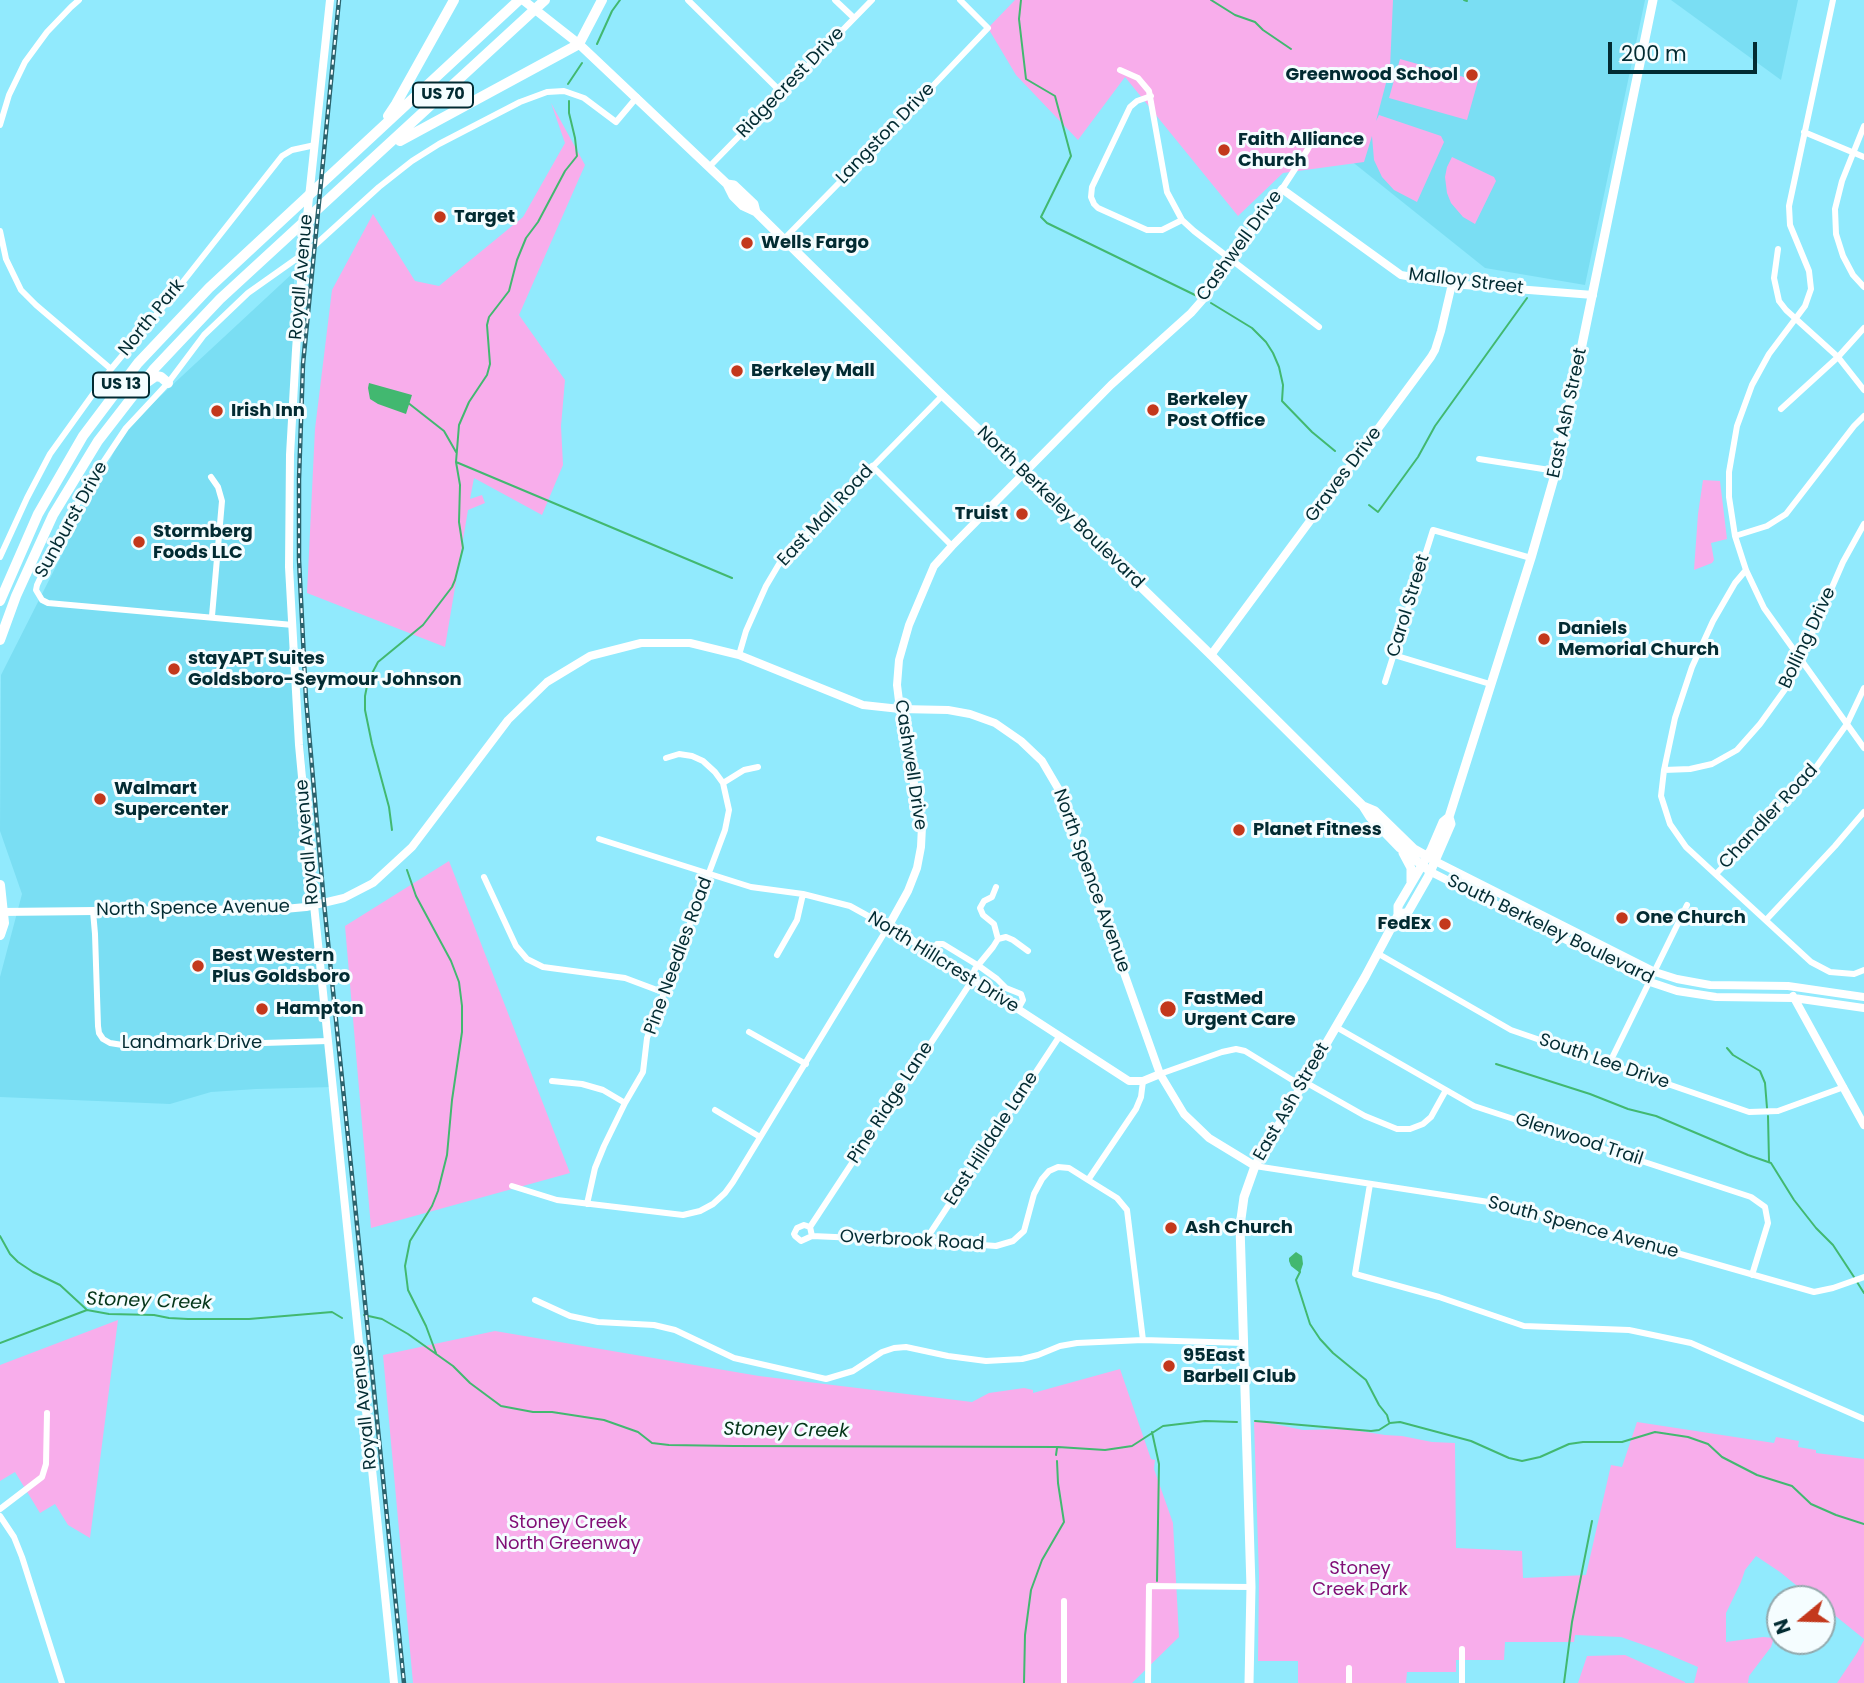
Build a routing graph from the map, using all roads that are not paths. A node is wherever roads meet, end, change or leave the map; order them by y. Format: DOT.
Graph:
graph roads {
  1 [pos="79,0"];
  2 [pos="330,0"];
  3 [pos="454,0"];
  4 [pos="521,0"];
  5 [pos="545,0"];
  6 [pos="602,0"];
  7 [pos="688,0"];
  8 [pos="835,0"];
  9 [pos="872,0"];
  10 [pos="960,0"];
  11 [pos="1653,0"];
  12 [pos="1833,0"];
  13 [pos="855,18"];
  14 [pos="579,44"];
  15 [pos="1120,70"];
  16 [pos="782,93"];
  17 [pos="1151,96"];
  18 [pos="637,97"];
  19 [pos="0,125"];
  20 [pos="1864,126"];
  21 [pos="1317,131"];
  22 [pos="1804,132"];
  23 [pos="372,137"];
  24 [pos="315,145"];
  25 [pos="1853,153"];
  26 [pos="1864,157"];
  27 [pos="709,167"];
  28 [pos="364,168"];
  29 [pos="1282,189"];
  30 [pos="1182,220"];
  31 [pos="0,231"];
  32 [pos="783,240"];
  33 [pos="1778,249"];
  34 [pos="303,254"];
  35 [pos="1232,260"];
  36 [pos="1452,284"];
  37 [pos="1864,287"];
  38 [pos="1593,295"];
  39 [pos="1795,318"];
  40 [pos="1319,327"];
  41 [pos="1864,328"];
  42 [pos="1838,357"];
  43 [pos="162,360"];
  44 [pos="111,369"];
  45 [pos="168,383"];
  46 [pos="1864,390"];
  47 [pos="136,392"];
  48 [pos="942,396"];
  49 [pos="1781,409"];
  50 [pos="1864,416"];
  51 [pos="1479,459"];
  52 [pos="872,466"];
  53 [pos="1556,471"];
  54 [pos="1025,474"];
  55 [pos="211,478"];
  56 [pos="1864,524"];
  57 [pos="1735,536"];
  58 [pos="952,546"];
  59 [pos="0,556"];
  60 [pos="1531,558"];
  61 [pos="1746,570"];
  62 [pos="1,598"];
  63 [pos="212,616"];
  64 [pos="293,625"];
  65 [pos="0,640"];
  66 [pos="1394,654"];
  67 [pos="739,655"];
  68 [pos="1211,656"];
  69 [pos="1801,659"];
  70 [pos="1385,682"];
  71 [pos="1490,684"];
  72 [pos="1864,688"];
  73 [pos="900,709"];
  74 [pos="1847,724"];
  75 [pos="1864,748"];
  76 [pos="666,758"];
  77 [pos="758,767"];
  78 [pos="1664,770"];
  79 [pos="723,783"];
  80 [pos="1363,806"];
  81 [pos="1864,812"];
  82 [pos="599,839"];
  83 [pos="1401,848"];
  84 [pos="1431,859"];
  85 [pos="1427,869"];
  86 [pos="710,874"];
  87 [pos="1716,874"];
  88 [pos="484,877"];
  89 [pos="0,885"];
  90 [pos="996,887"];
  91 [pos="1410,887"];
  92 [pos="803,894"];
  93 [pos="314,905"];
  94 [pos="1687,905"];
  95 [pos="93,911"];
  96 [pos="2,912"];
  97 [pos="1398,915"];
  98 [pos="1766,920"];
  99 [pos="888,927"];
  100 [pos="0,935"];
  101 [pos="998,939"];
  102 [pos="1028,950"];
  103 [pos="931,952"];
  104 [pos="1377,953"];
  105 [pos="777,955"];
  106 [pos="979,966"];
  107 [pos="1864,970"];
  108 [pos="1655,972"];
  109 [pos="973,979"];
  110 [pos="1650,982"];
  111 [pos="1788,986"];
  112 [pos="664,993"];
  113 [pos="1864,997"];
  114 [pos="1794,998"];
  115 [pos="1864,1008"];
  116 [pos="1018,1009"];
  117 [pos="1336,1027"];
  118 [pos="749,1032"];
  119 [pos="1059,1037"];
  120 [pos="328,1041"];
  121 [pos="806,1064"];
  122 [pos="1609,1064"];
  123 [pos="1160,1074"];
  124 [pos="552,1081"];
  125 [pos="1143,1081"];
  126 [pos="1304,1084"];
  127 [pos="1844,1087"];
  128 [pos="1446,1090"];
  129 [pos="625,1103"];
  130 [pos="715,1110"];
  131 [pos="1864,1125"];
  132 [pos="760,1136"];
  133 [pos="1255,1166"];
  134 [pos="1088,1180"];
  135 [pos="1370,1184"];
  136 [pos="512,1186"];
  137 [pos="587,1203"];
  138 [pos="810,1227"];
  139 [pos="812,1236"];
  140 [pos="925,1241"];
  141 [pos="1752,1275"];
  142 [pos="1859,1279"];
  143 [pos="535,1300"];
  144 [pos="1143,1340"];
  145 [pos="1243,1343"];
  146 [pos="47,1413"];
  147 [pos="1864,1419"];
  148 [pos="0,1509"];
  149 [pos="0,1516"];
  150 [pos="1251,1587"];
  151 [pos="1063,1601"];
  152 [pos="1462,1649"];
  153 [pos="1349,1668"];
  154 [pos="62,1683"];
  155 [pos="394,1683"];
  156 [pos="1063,1683"];
  157 [pos="1148,1683"];
  158 [pos="1250,1683"];
  159 [pos="1349,1683"];
  160 [pos="1462,1683"];
  1 -- 19 [label="street"];
  2 -- 24 [label="street, Royall Avenue"];
  3 -- 23 [label="highway, US 13"];
  4 -- 14 [label="main road, North Berkeley Boulevard"];
  4 -- 23 [label="highway, US 70"];
  5 -- 28 [label="highway, US 70"];
  6 -- 14 [label="highway"];
  7 -- 16 [label="street"];
  8 -- 13 [label="street"];
  9 -- 13 [label="street, Ridgecrest Drive"];
  10 -- 32 [label="street, Langston Drive"];
  11 -- 38 [label="main road, East Ash Street"];
  12 -- 22 [label="street"];
  13 -- 16 [label="street, Ridgecrest Drive"];
  14 -- 18 [label="main road, North Berkeley Boulevard"];
  14 -- 28 [label="highway, US 13"];
  15 -- 17 [label="street"];
  16 -- 27 [label="street, Ridgecrest Drive"];
  17 -- 30 [label="street"];
  17 -- 30 [label="street"];
  18 -- 27 [label="main road, North Berkeley Boulevard"];
  18 -- 34 [label="street, Sunburst Drive"];
  20 -- 25 [label="street"];
  21 -- 29 [label="street, Cashwell Drive"];
  22 -- 25 [label="street"];
  22 -- 39 [label="street"];
  23 -- 62 [label="highway, US 13"];
  24 -- 34 [label="street, Royall Avenue"];
  24 -- 44 [label="street, North Park"];
  25 -- 26 [label="street"];
  25 -- 37 [label="street"];
  27 -- 32 [label="main road, North Berkeley Boulevard"];
  28 -- 43 [label="highway, US 13"];
  29 -- 35 [label="street, Cashwell Drive"];
  29 -- 36 [label="street, Malloy Street"];
  30 -- 35 [label="street"];
  31 -- 44 [label="street"];
  32 -- 48 [label="main road, North Berkeley Boulevard"];
  33 -- 39 [label="street"];
  34 -- 45 [label="street, Sunburst Drive"];
  34 -- 64 [label="street, Royall Avenue"];
  35 -- 40 [label="street"];
  35 -- 54 [label="street, Cashwell Drive"];
  36 -- 38 [label="street, Malloy Street"];
  36 -- 68 [label="street, Graves Drive"];
  38 -- 53 [label="main road, East Ash Street"];
  39 -- 42 [label="street"];
  39 -- 57 [label="street"];
  41 -- 42 [label="street"];
  42 -- 46 [label="street"];
  42 -- 49 [label="street"];
  43 -- 45 [label="highway"];
  43 -- 47 [label="highway, US 13"];
  44 -- 59 [label="street, North Park"];
  45 -- 47 [label="highway"];
  45 -- 63 [label="street, Sunburst Drive"];
  47 -- 65 [label="highway, US 13"];
  48 -- 52 [label="street, East Mall Road"];
  48 -- 54 [label="main road, North Berkeley Boulevard"];
  50 -- 57 [label="street"];
  51 -- 53 [label="street"];
  52 -- 58 [label="street"];
  52 -- 67 [label="street, East Mall Road"];
  53 -- 60 [label="main road, East Ash Street"];
  54 -- 58 [label="street, Cashwell Drive"];
  54 -- 68 [label="main road, North Berkeley Boulevard"];
  55 -- 63 [label="street"];
  56 -- 69 [label="street, Bolling Drive"];
  57 -- 61 [label="street"];
  58 -- 73 [label="street, Cashwell Drive"];
  60 -- 66 [label="street, Carol Street"];
  60 -- 71 [label="main road, East Ash Street"];
  61 -- 69 [label="street"];
  61 -- 78 [label="street"];
  63 -- 64 [label="street, Sunburst Drive"];
  64 -- 93 [label="street, Royall Avenue"];
  66 -- 70 [label="street, Carol Street"];
  66 -- 71 [label="street"];
  67 -- 73 [label="street, North Spence Avenue"];
  67 -- 93 [label="street, North Spence Avenue"];
  68 -- 80 [label="main road, North Berkeley Boulevard"];
  69 -- 74 [label="street"];
  69 -- 78 [label="street, Bolling Drive"];
  71 -- 84 [label="main road, East Ash Street"];
  72 -- 74 [label="street, Chandler Road"];
  73 -- 99 [label="street, Cashwell Drive"];
  73 -- 123 [label="street, North Spence Avenue"];
  74 -- 75 [label="street"];
  74 -- 87 [label="street, Chandler Road"];
  76 -- 79 [label="street"];
  77 -- 79 [label="street"];
  78 -- 87 [label="street"];
  79 -- 86 [label="street, Pine Needles Road"];
  80 -- 83 [label="main road, North Berkeley Boulevard"];
  80 -- 84 [label="main road, North Berkeley Boulevard"];
  81 -- 98 [label="street"];
  82 -- 86 [label="street, North Hillcrest Drive"];
  83 -- 85 [label="main road, North Berkeley Boulevard"];
  83 -- 91 [label="main road"];
  84 -- 85 [label="main road, East Ash Street"];
  84 -- 108 [label="street, South Berkeley Boulevard"];
  85 -- 91 [label="main road, East Ash Street"];
  85 -- 97 [label="main road, East Ash Street"];
  85 -- 110 [label="street, South Berkeley Boulevard"];
  86 -- 92 [label="street, North Hillcrest Drive"];
  86 -- 112 [label="street, Pine Needles Road"];
  87 -- 98 [label="street"];
  88 -- 112 [label="street"];
  89 -- 96 [label="highway"];
  90 -- 101 [label="street"];
  91 -- 97 [label="main road, East Ash Street"];
  92 -- 99 [label="street, North Hillcrest Drive"];
  92 -- 105 [label="street"];
  93 -- 95 [label="street, North Spence Avenue"];
  93 -- 120 [label="street, Royall Avenue"];
  94 -- 108 [label="street"];
  95 -- 96 [label="street, North Spence Avenue"];
  95 -- 120 [label="street, Landmark Drive"];
  96 -- 100 [label="highway"];
  97 -- 104 [label="main road, East Ash Street"];
  98 -- 107 [label="street"];
  99 -- 103 [label="street, North Hillcrest Drive"];
  99 -- 121 [label="street, Cashwell Drive"];
  101 -- 102 [label="street"];
  101 -- 106 [label="street"];
  103 -- 106 [label="street"];
  103 -- 109 [label="street, North Hillcrest Drive"];
  104 -- 117 [label="main road, East Ash Street"];
  104 -- 122 [label="street, South Lee Drive"];
  106 -- 109 [label="street, Pine Ridge Lane"];
  106 -- 116 [label="street"];
  108 -- 110 [label="street"];
  108 -- 111 [label="street, South Berkeley Boulevard"];
  109 -- 116 [label="street, North Hillcrest Drive"];
  109 -- 138 [label="street, Pine Ridge Lane"];
  110 -- 114 [label="street, South Berkeley Boulevard"];
  110 -- 122 [label="street"];
  111 -- 113 [label="street, South Berkeley Boulevard"];
  111 -- 114 [label="street"];
  112 -- 129 [label="street, Pine Needles Road"];
  114 -- 115 [label="street, South Berkeley Boulevard"];
  114 -- 127 [label="street"];
  116 -- 119 [label="street, North Hillcrest Drive"];
  117 -- 126 [label="main road, East Ash Street"];
  117 -- 128 [label="street, Glenwood Trail"];
  118 -- 121 [label="street"];
  119 -- 125 [label="street, North Hillcrest Drive"];
  119 -- 140 [label="street, East Hilldale Lane"];
  120 -- 155 [label="street, Royall Avenue"];
  121 -- 132 [label="street, Cashwell Drive"];
  122 -- 127 [label="street, South Lee Drive"];
  123 -- 125 [label="street"];
  123 -- 126 [label="street"];
  123 -- 133 [label="street, North Spence Avenue"];
  124 -- 129 [label="street"];
  125 -- 134 [label="street"];
  126 -- 128 [label="street"];
  126 -- 133 [label="main road, East Ash Street"];
  127 -- 131 [label="street"];
  128 -- 141 [label="street, Glenwood Trail"];
  129 -- 137 [label="street, Pine Needles Road"];
  130 -- 132 [label="street"];
  132 -- 137 [label="street, Cashwell Drive"];
  133 -- 135 [label="street, South Spence Avenue"];
  133 -- 145 [label="main road, East Ash Street"];
  134 -- 140 [label="street, Overbrook Road"];
  134 -- 144 [label="street"];
  135 -- 141 [label="street, South Spence Avenue"];
  135 -- 147 [label="street"];
  136 -- 137 [label="street, Cashwell Drive"];
  138 -- 139 [label="street"];
  138 -- 139 [label="street"];
  139 -- 140 [label="street, Overbrook Road"];
  141 -- 142 [label="street, South Spence Avenue"];
  143 -- 144 [label="street"];
  144 -- 145 [label="street"];
  145 -- 150 [label="main road, East Ash Street"];
  146 -- 148 [label="street"];
  149 -- 154 [label="street"];
  150 -- 157 [label="street"];
  150 -- 158 [label="main road, East Ash Street"];
  151 -- 156 [label="street"];
  152 -- 160 [label="street"];
  153 -- 159 [label="street"];
}
